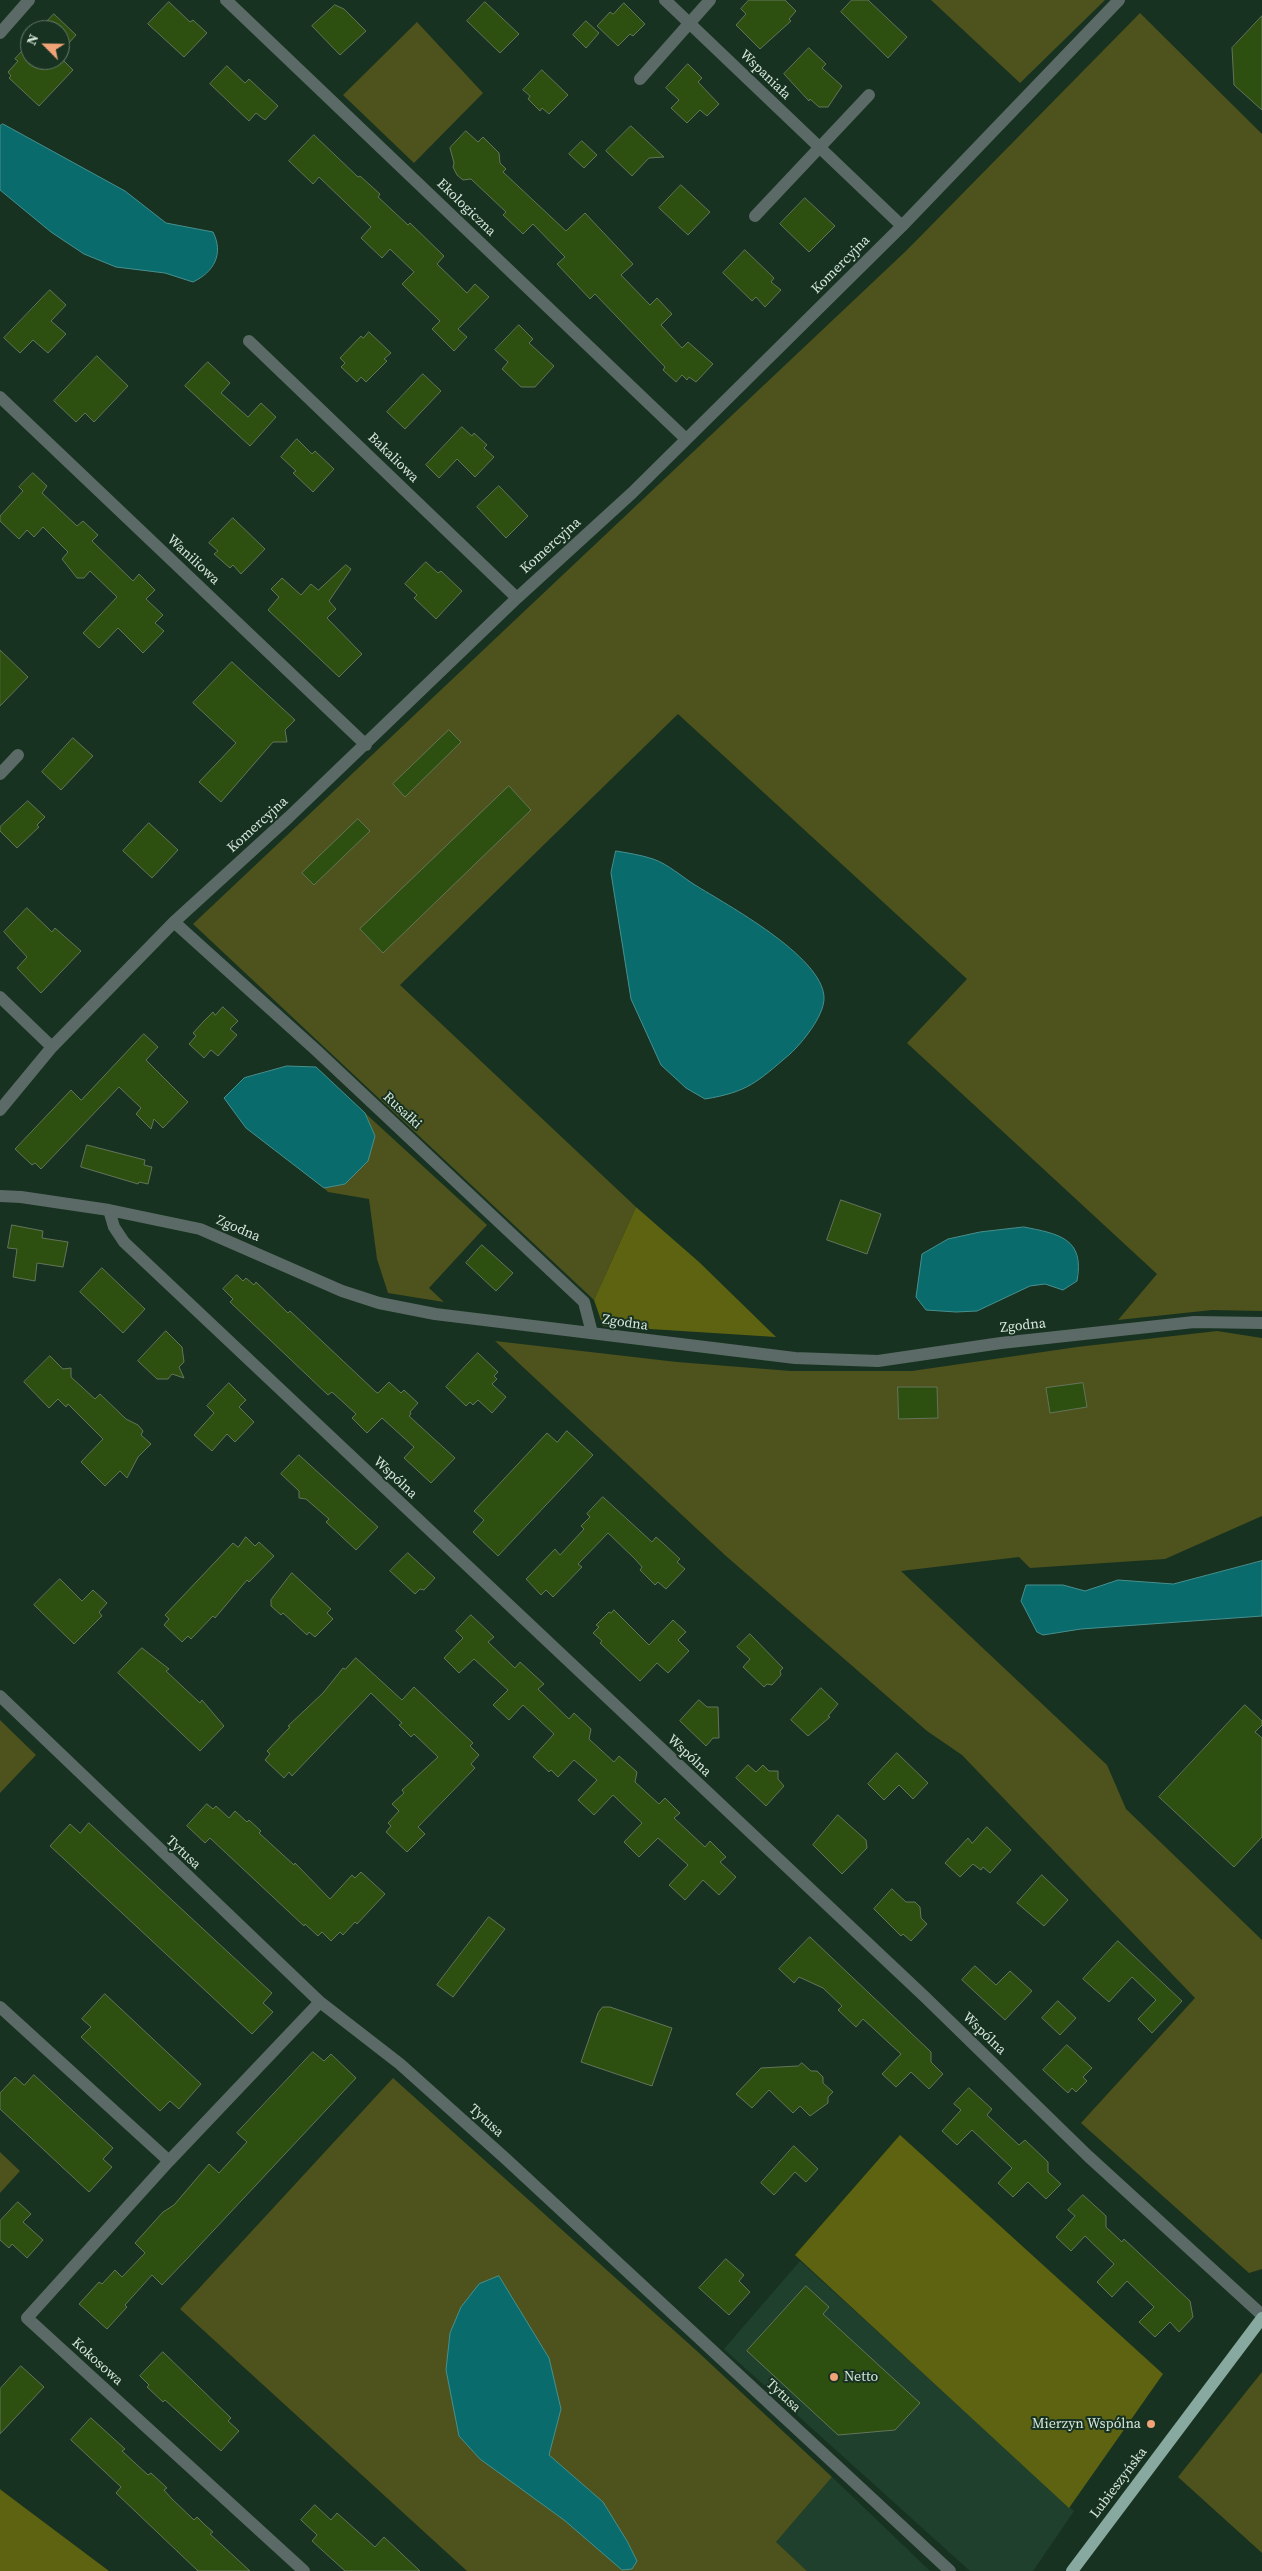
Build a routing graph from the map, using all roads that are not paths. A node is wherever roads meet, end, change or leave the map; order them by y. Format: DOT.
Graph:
graph roads {
  1 [pos="29,0"];
  2 [pos="226,0"];
  3 [pos="665,0"];
  4 [pos="710,0"];
  5 [pos="1119,0"];
  6 [pos="689,23"];
  7 [pos="0,33"];
  8 [pos="640,79"];
  9 [pos="870,95"];
  10 [pos="819,148"];
  11 [pos="755,216"];
  12 [pos="902,226"];
  13 [pos="249,341"];
  14 [pos="0,398"];
  15 [pos="686,439"];
  16 [pos="517,598"];
  17 [pos="366,745"];
  18 [pos="18,755"];
  19 [pos="0,774"];
  20 [pos="174,922"];
  21 [pos="0,997"];
  22 [pos="52,1047"];
  23 [pos="0,1110"];
  24 [pos="0,1196"];
  25 [pos="109,1210"];
  26 [pos="1262,1322"];
  27 [pos="592,1333"];
  28 [pos="0,1696"];
  29 [pos="320,2002"];
  30 [pos="0,2007"];
  31 [pos="169,2162"];
  32 [pos="1262,2316"];
  33 [pos="304,2571"];
  34 [pos="950,2571"];
  35 [pos="1072,2571"];
  1 -- 7 [label="street"];
  2 -- 15 [label="street, Ekologiczna"];
  3 -- 6 [label="street, Wspaniała"];
  4 -- 6 [label="street"];
  5 -- 12 [label="street, Komercyjna"];
  6 -- 8 [label="street"];
  6 -- 10 [label="street, Wspaniała"];
  9 -- 10 [label="street"];
  10 -- 11 [label="street"];
  10 -- 12 [label="street, Wspaniała"];
  12 -- 15 [label="street, Komercyjna"];
  13 -- 16 [label="street, Bakaliowa"];
  14 -- 17 [label="street, Waniliowa"];
  15 -- 16 [label="street, Komercyjna"];
  16 -- 17 [label="street, Komercyjna"];
  17 -- 20 [label="street, Komercyjna"];
  18 -- 19 [label="street"];
  20 -- 22 [label="street, Komercyjna"];
  20 -- 27 [label="street, Rusałki"];
  21 -- 22 [label="street"];
  22 -- 23 [label="street, Komercyjna"];
  24 -- 25 [label="street, Zgodna"];
  25 -- 27 [label="street, Zgodna"];
  25 -- 32 [label="street, Wspólna"];
  26 -- 27 [label="street, Zgodna"];
  28 -- 29 [label="street, Tytusa"];
  29 -- 31 [label="street, Kokosowa"];
  29 -- 34 [label="street, Tytusa"];
  30 -- 31 [label="street"];
  31 -- 33 [label="street, Kokosowa"];
  32 -- 35 [label="main road, Lubieszyńska"];
}
